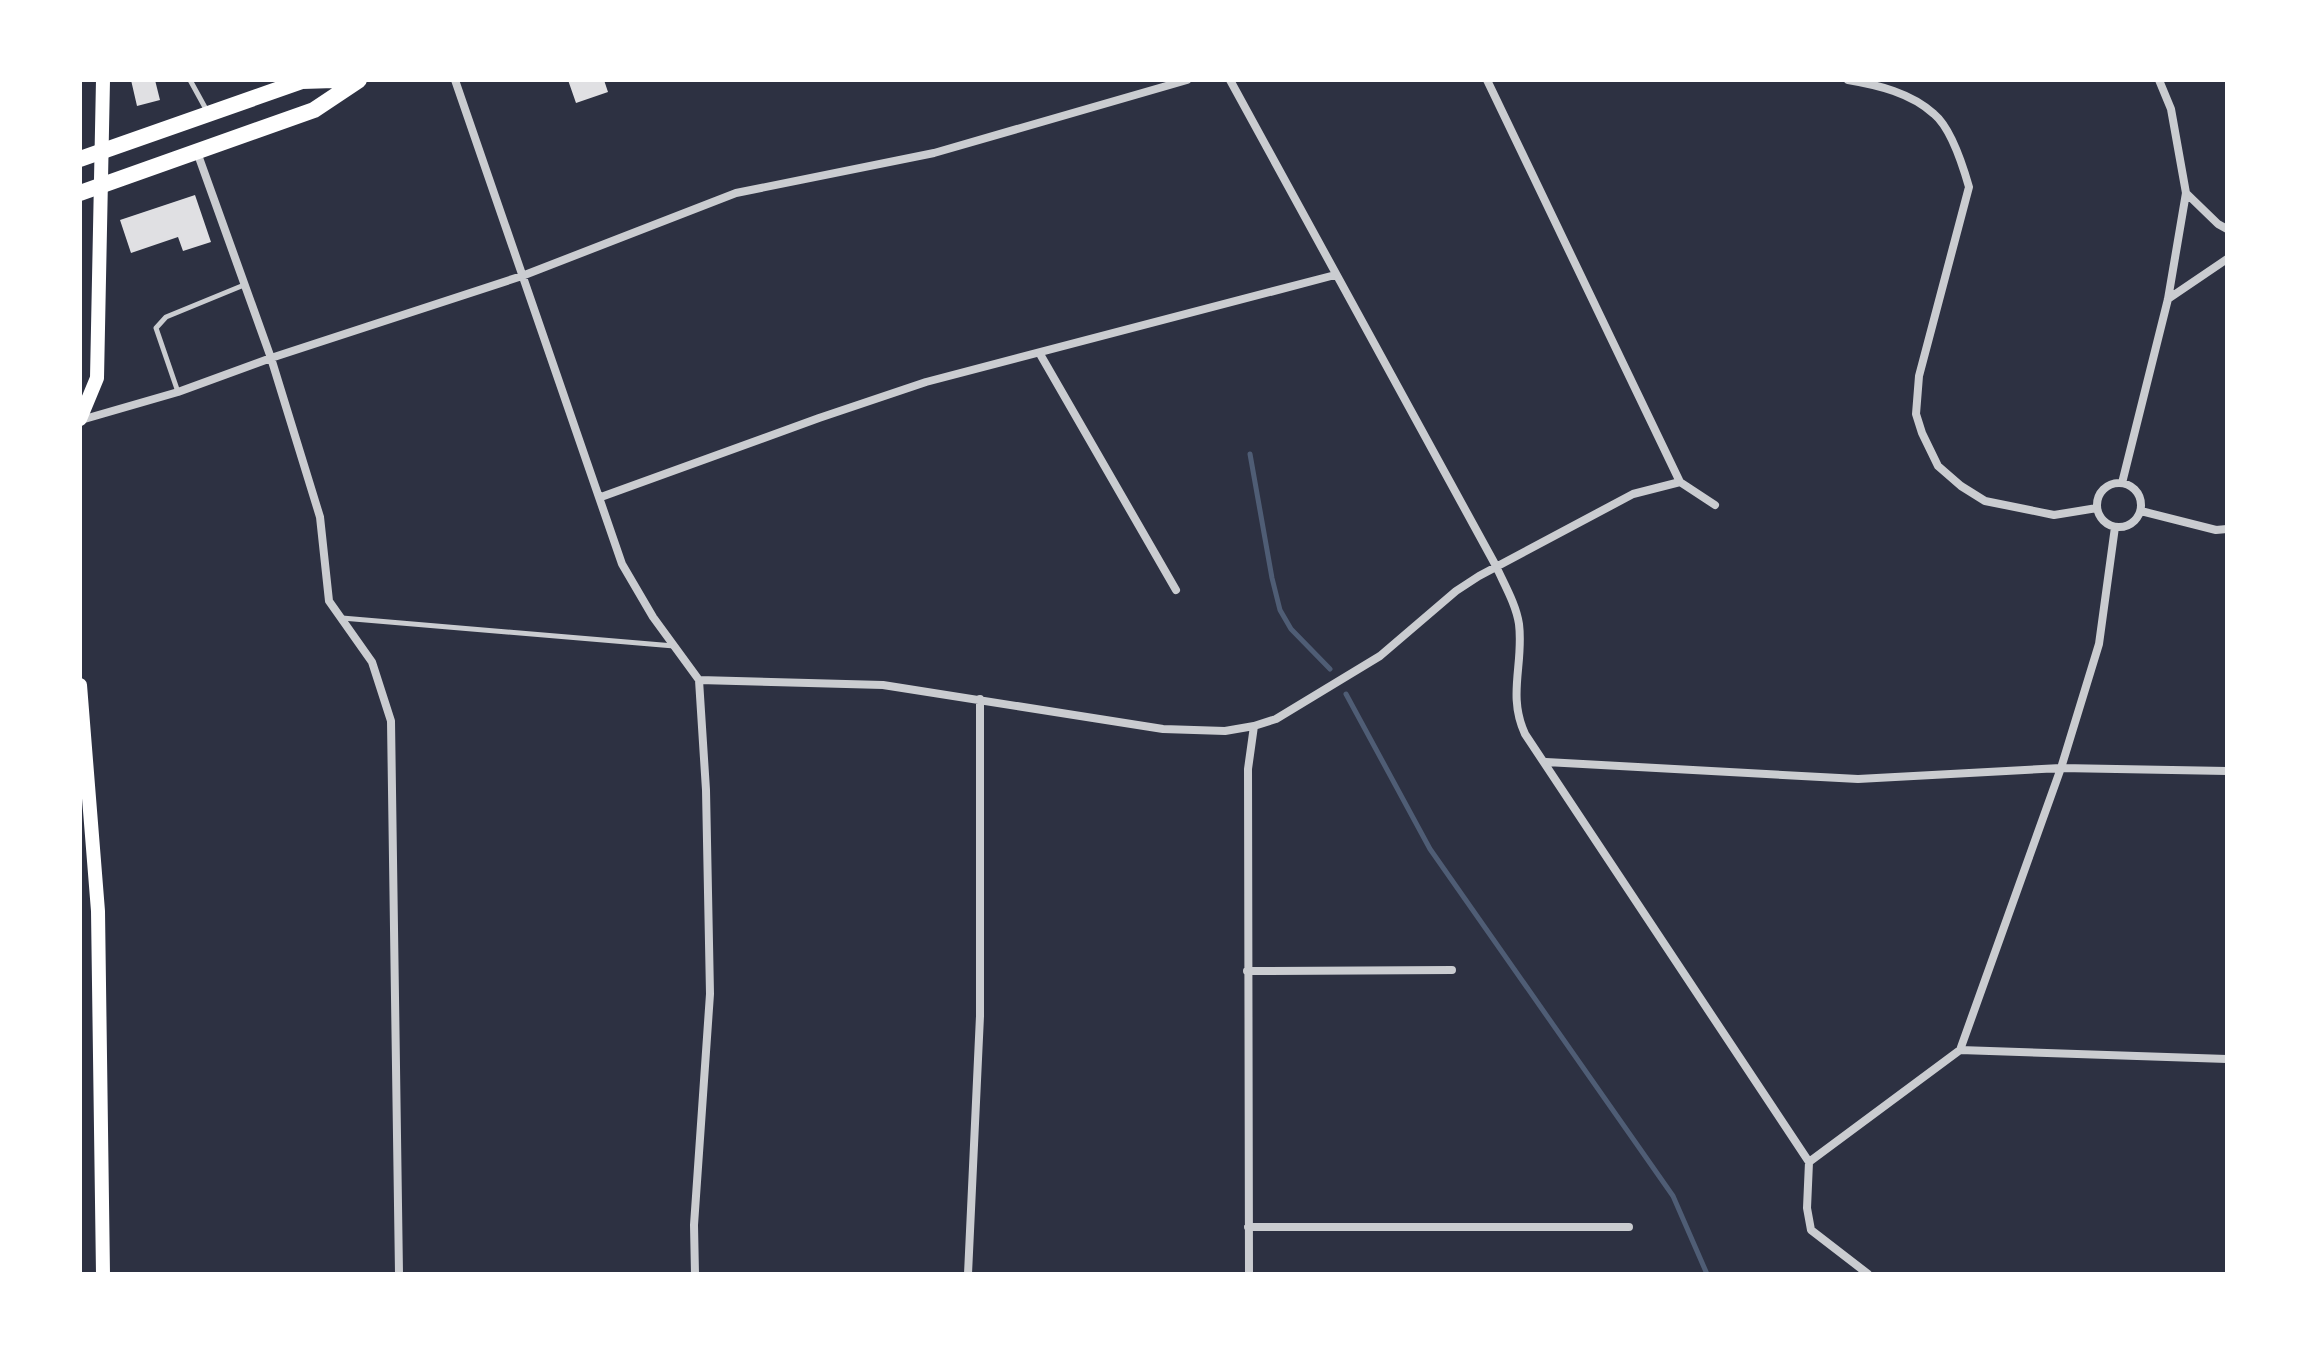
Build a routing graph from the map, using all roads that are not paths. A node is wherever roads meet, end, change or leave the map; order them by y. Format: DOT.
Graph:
graph roads {
  1 [pos="103,80"];
  2 [pos="190,80"];
  3 [pos="334,80"];
  4 [pos="359,80"];
  5 [pos="455,80"];
  6 [pos="1187,80"];
  7 [pos="1230,80"];
  8 [pos="1487,80"];
  9 [pos="1848,80"];
  10 [pos="2159,80"];
  11 [pos="302,81"];
  12 [pos="209,113"];
  13 [pos="102,151"];
  14 [pos="197,152"];
  15 [pos="80,159"];
  16 [pos="101,186"];
  17 [pos="80,193"];
  18 [pos="2186,193"];
  19 [pos="2227,229"];
  20 [pos="2227,259"];
  21 [pos="1335,275"];
  22 [pos="522,276"];
  23 [pos="245,285"];
  24 [pos="2168,299"];
  25 [pos="1040,354"];
  26 [pos="271,358"];
  27 [pos="178,392"];
  28 [pos="80,420"];
  29 [pos="1680,482"];
  30 [pos="2122,483"];
  31 [pos="601,497"];
  32 [pos="1715,505"];
  33 [pos="2097,508"];
  34 [pos="2141,511"];
  35 [pos="2115,527"];
  36 [pos="2227,529"];
  37 [pos="1496,566"];
  38 [pos="1176,590"];
  39 [pos="341,618"];
  40 [pos="675,646"];
  41 [pos="699,680"];
  42 [pos="80,685"];
  43 [pos="980,699"];
  44 [pos="1254,726"];
  45 [pos="82,732"];
  46 [pos="1546,762"];
  47 [pos="2061,768"];
  48 [pos="2227,771"];
  49 [pos="1452,970"];
  50 [pos="1247,971"];
  51 [pos="1960,1050"];
  52 [pos="2227,1059"];
  53 [pos="1809,1162"];
  54 [pos="1248,1227"];
  55 [pos="1629,1227"];
  56 [pos="103,1274"];
  57 [pos="399,1274"];
  58 [pos="695,1274"];
  59 [pos="968,1274"];
  60 [pos="1249,1274"];
  61 [pos="1868,1274"];
  1 -- 13 [label="main road"];
  2 -- 12 [label="lane"];
  3 -- 11 [label="main road"];
  4 -- 14 [label="main road"];
  5 -- 22 [label="street"];
  6 -- 22 [label="street"];
  7 -- 21 [label="street"];
  8 -- 29 [label="street"];
  9 -- 33 [label="street"];
  10 -- 18 [label="street"];
  11 -- 12 [label="main road"];
  12 -- 13 [label="main road"];
  13 -- 15 [label="main road"];
  13 -- 16 [label="main road"];
  14 -- 16 [label="main road"];
  14 -- 23 [label="street"];
  16 -- 17 [label="main road"];
  16 -- 28 [label="main road"];
  18 -- 19 [label="street"];
  18 -- 24 [label="street"];
  20 -- 24 [label="street"];
  21 -- 25 [label="street"];
  21 -- 37 [label="street"];
  22 -- 26 [label="street"];
  22 -- 31 [label="street"];
  23 -- 26 [label="street"];
  23 -- 27 [label="lane"];
  24 -- 30 [label="street"];
  25 -- 31 [label="street"];
  25 -- 38 [label="street"];
  26 -- 27 [label="street"];
  26 -- 39 [label="street"];
  27 -- 28 [label="street"];
  29 -- 32 [label="street"];
  29 -- 37 [label="street"];
  30 -- 33 [label="street"];
  30 -- 34 [label="street"];
  31 -- 40 [label="street"];
  33 -- 35 [label="street"];
  34 -- 35 [label="street"];
  34 -- 36 [label="street"];
  35 -- 47 [label="street"];
  37 -- 44 [label="street"];
  37 -- 46 [label="street"];
  39 -- 40 [label="lane"];
  39 -- 57 [label="street"];
  40 -- 41 [label="street"];
  41 -- 43 [label="street"];
  41 -- 58 [label="street"];
  42 -- 45 [label="main road"];
  43 -- 44 [label="street"];
  43 -- 59 [label="street"];
  44 -- 50 [label="street"];
  45 -- 56 [label="main road"];
  46 -- 47 [label="street"];
  46 -- 53 [label="street"];
  47 -- 48 [label="street"];
  47 -- 51 [label="street"];
  49 -- 50 [label="street"];
  50 -- 54 [label="street"];
  51 -- 52 [label="street"];
  51 -- 53 [label="street"];
  53 -- 61 [label="street"];
  54 -- 55 [label="street"];
  54 -- 60 [label="street"];
}
